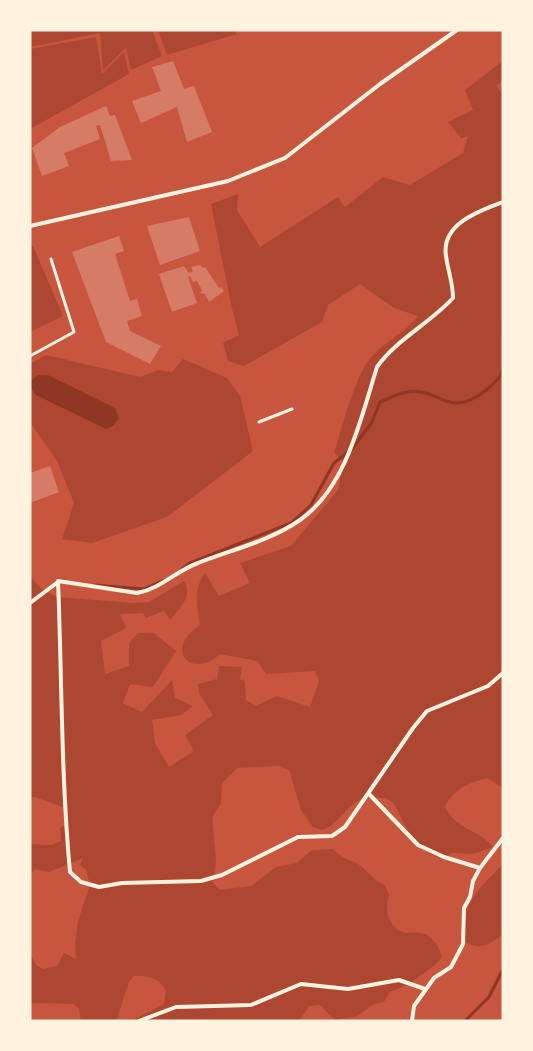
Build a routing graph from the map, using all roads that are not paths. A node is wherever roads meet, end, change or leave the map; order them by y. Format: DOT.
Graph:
graph roads {
  1 [pos="457,30"];
  2 [pos="503,202"];
  3 [pos="30,226"];
  4 [pos="51,260"];
  5 [pos="30,356"];
  6 [pos="292,409"];
  7 [pos="260,422"];
  8 [pos="58,581"];
  9 [pos="30,603"];
  10 [pos="503,673"];
  11 [pos="369,794"];
  12 [pos="503,838"];
  13 [pos="480,868"];
  14 [pos="425,989"];
  15 [pos="139,1021"];
  16 [pos="412,1021"];
  1 -- 3 [label="street"];
  2 -- 8 [label="street"];
  4 -- 5 [label="street"];
  6 -- 7 [label="street"];
  8 -- 9 [label="street"];
  8 -- 11 [label="street"];
  10 -- 11 [label="street"];
  11 -- 13 [label="street"];
  12 -- 13 [label="street"];
  13 -- 14 [label="street"];
  14 -- 15 [label="street"];
  14 -- 16 [label="street"];
}
